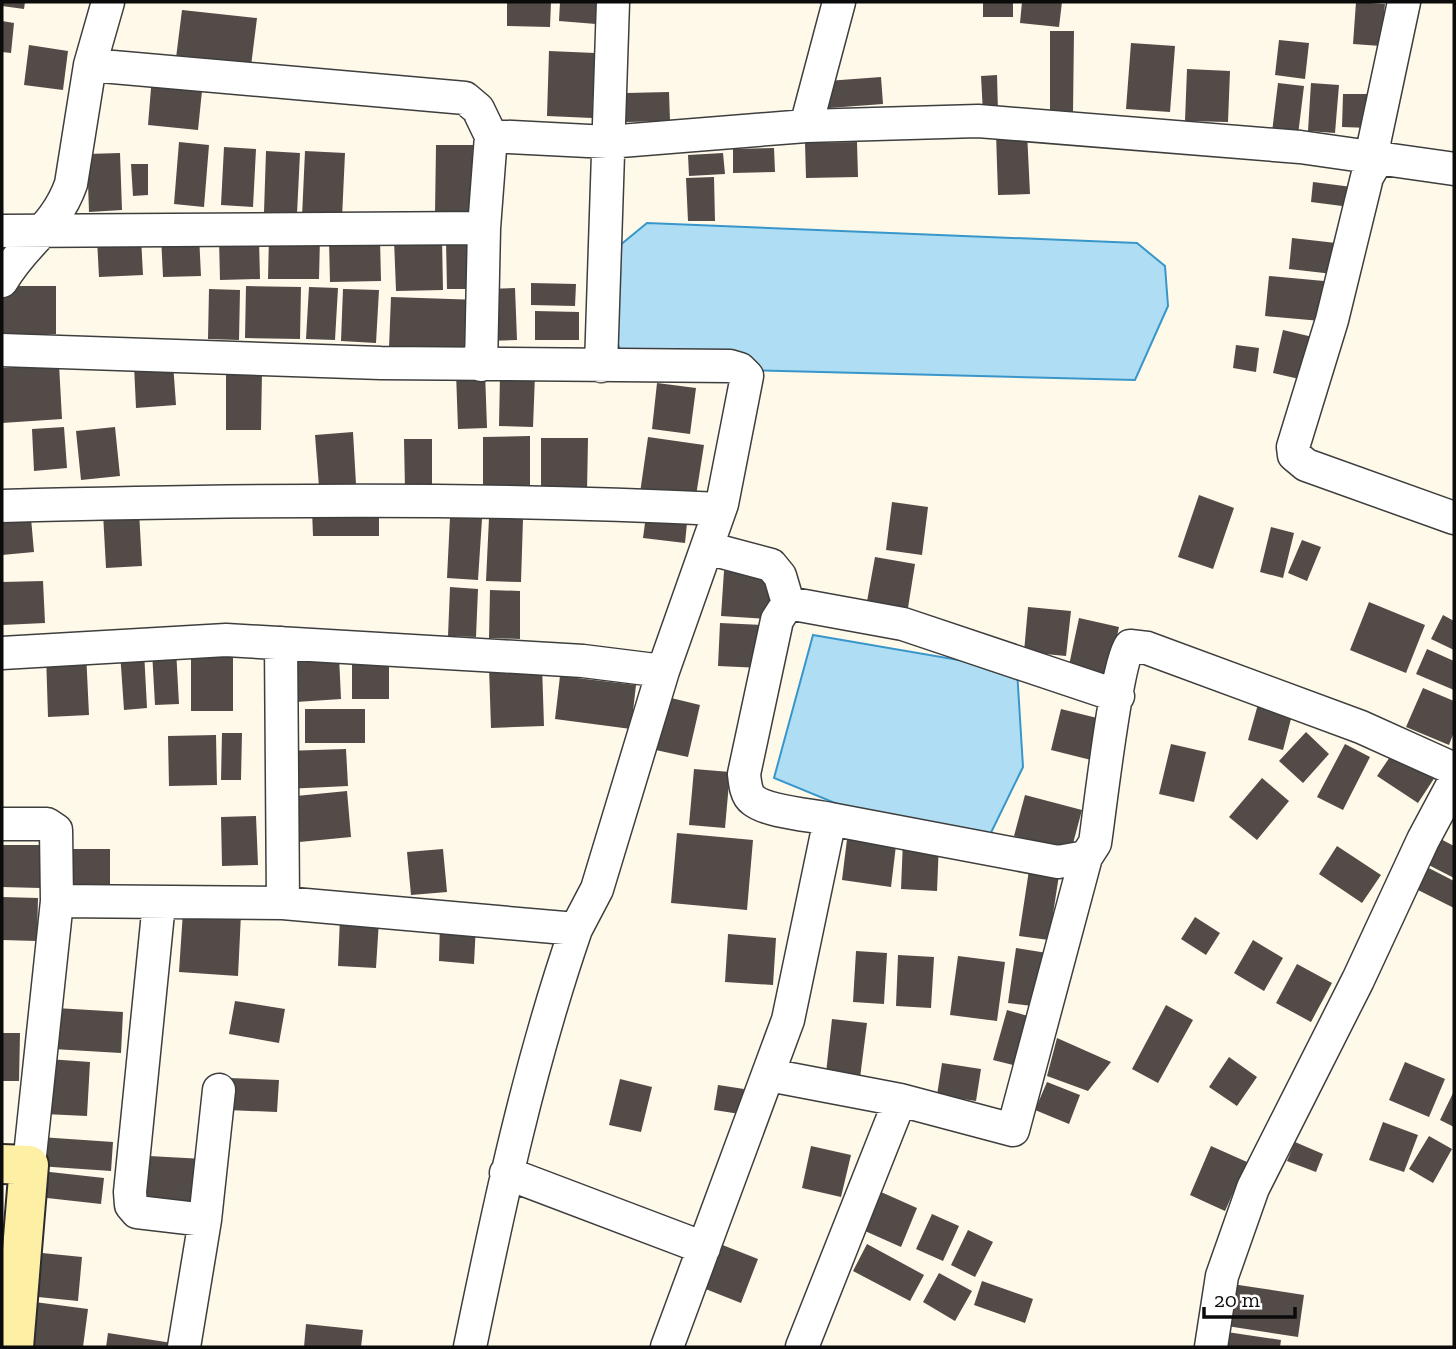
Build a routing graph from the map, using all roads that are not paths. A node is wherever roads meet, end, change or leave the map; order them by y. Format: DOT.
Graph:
graph roads {
  1 [pos="108,2"];
  2 [pos="613,2"];
  3 [pos="839,2"];
  4 [pos="1404,2"];
  5 [pos="90,65"];
  6 [pos="806,127"];
  7 [pos="491,136"];
  8 [pos="608,142"];
  9 [pos="1378,158"];
  10 [pos="1454,169"];
  11 [pos="484,228"];
  12 [pos="2,231"];
  13 [pos="43,231"];
  14 [pos="2,281"];
  15 [pos="2,350"];
  16 [pos="481,365"];
  17 [pos="601,366"];
  18 [pos="2,506"];
  19 [pos="720,509"];
  20 [pos="1454,518"];
  21 [pos="707,548"];
  22 [pos="788,603"];
  23 [pos="281,643"];
  24 [pos="2,653"];
  25 [pos="663,671"];
  26 [pos="1118,696"];
  27 [pos="1454,769"];
  28 [pos="1454,782"];
  29 [pos="830,819"];
  30 [pos="2,824"];
  31 [pos="1086,857"];
  32 [pos="57,901"];
  33 [pos="159,903"];
  34 [pos="282,903"];
  35 [pos="576,929"];
  36 [pos="769,1075"];
  37 [pos="219,1090"];
  38 [pos="900,1100"];
  39 [pos="15,1165"];
  40 [pos="506,1173"];
  41 [pos="205,1220"];
  42 [pos="704,1248"];
  43 [pos="14,1347"];
  44 [pos="184,1347"];
  45 [pos="470,1347"];
  46 [pos="667,1347"];
  47 [pos="802,1347"];
  48 [pos="1211,1347"];
  1 -- 5 [label="street"];
  2 -- 8 [label="street"];
  3 -- 6 [label="street"];
  4 -- 9 [label="street"];
  5 -- 7 [label="street"];
  5 -- 13 [label="street"];
  6 -- 8 [label="street"];
  6 -- 9 [label="street"];
  7 -- 8 [label="street"];
  7 -- 11 [label="street"];
  8 -- 17 [label="street"];
  9 -- 10 [label="street"];
  9 -- 20 [label="street"];
  11 -- 13 [label="street"];
  11 -- 16 [label="street"];
  12 -- 13 [label="street"];
  13 -- 14 [label="street"];
  15 -- 16 [label="street"];
  16 -- 17 [label="street"];
  17 -- 19 [label="street"];
  18 -- 19 [label="street"];
  19 -- 21 [label="street"];
  21 -- 22 [label="street"];
  21 -- 25 [label="street"];
  22 -- 26 [label="street"];
  22 -- 29 [label="street"];
  23 -- 24 [label="street"];
  23 -- 25 [label="street"];
  23 -- 34 [label="street"];
  25 -- 35 [label="street"];
  26 -- 27 [label="street"];
  26 -- 31 [label="street"];
  28 -- 48 [label="street"];
  29 -- 31 [label="street"];
  29 -- 36 [label="street"];
  30 -- 32 [label="street"];
  31 -- 38 [label="street"];
  32 -- 33 [label="street"];
  32 -- 39 [label="street"];
  33 -- 34 [label="street"];
  33 -- 41 [label="street"];
  34 -- 35 [label="street"];
  35 -- 40 [label="street"];
  36 -- 38 [label="street"];
  36 -- 42 [label="street"];
  37 -- 41 [label="street"];
  38 -- 47 [label="street"];
  39 -- 43 [label="street"];
  40 -- 42 [label="street"];
  40 -- 45 [label="street"];
  41 -- 44 [label="street"];
  42 -- 46 [label="street"];
}
